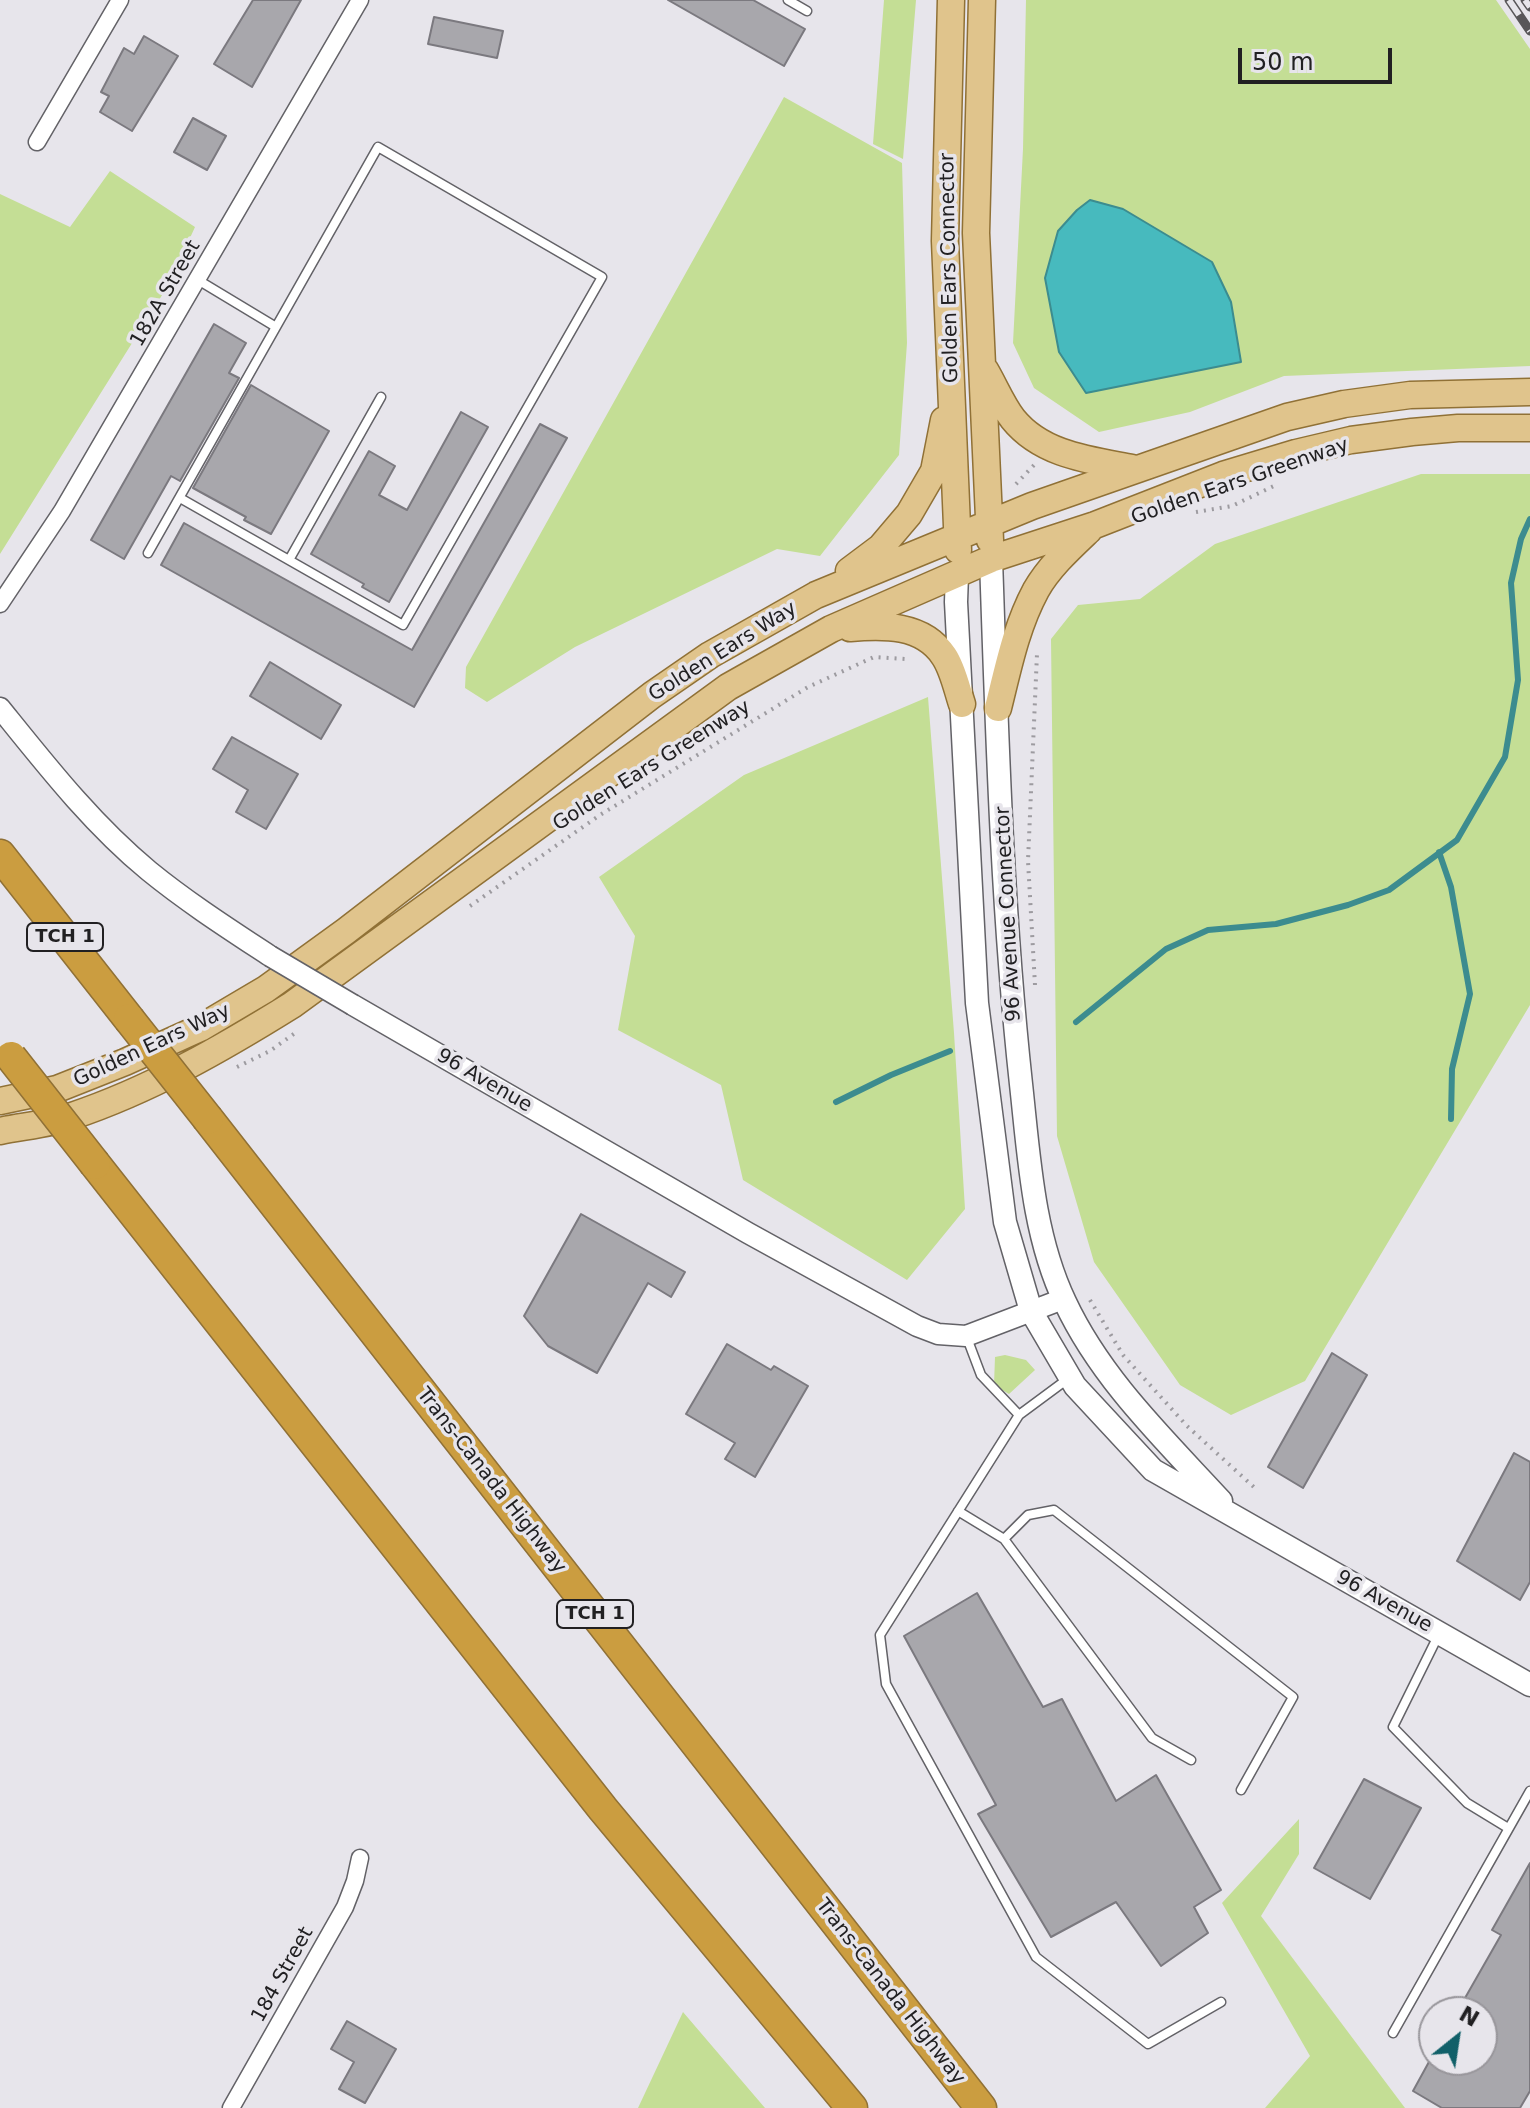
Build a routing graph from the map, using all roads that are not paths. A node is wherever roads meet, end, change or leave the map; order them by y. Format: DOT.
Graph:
graph roads {
  1 [pos="120,0"];
  2 [pos="360,0"];
  3 [pos="788,0"];
  4 [pos="951,0"];
  5 [pos="982,0"];
  6 [pos="807,11"];
  7 [pos="37,142"];
  8 [pos="198,280"];
  9 [pos="276,327"];
  10 [pos="982,365"];
  11 [pos="952,378"];
  12 [pos="1530,392"];
  13 [pos="381,397"];
  14 [pos="1530,428"];
  15 [pos="1136,469"];
  16 [pos="180,498"];
  17 [pos="989,523"];
  18 [pos="1095,525"];
  19 [pos="958,536"];
  20 [pos="148,553"];
  21 [pos="991,559"];
  22 [pos="289,560"];
  23 [pos="957,574"];
  24 [pos="816,595"];
  25 [pos="0,604"];
  26 [pos="831,629"];
  27 [pos="962,704"];
  28 [pos="0,708"];
  29 [pos="998,708"];
  30 [pos="0,855"];
  31 [pos="6,1050"];
  32 [pos="0,1101"];
  33 [pos="0,1131"];
  34 [pos="1074,1294"];
  35 [pos="1031,1311"];
  36 [pos="966,1336"];
  37 [pos="1070,1378"];
  38 [pos="1019,1415"];
  39 [pos="958,1511"];
  40 [pos="1238,1519"];
  41 [pos="1004,1539"];
  42 [pos="1439,1634"];
  43 [pos="1530,1685"];
  44 [pos="1191,1760"];
  45 [pos="1241,1790"];
  46 [pos="1530,1791"];
  47 [pos="1508,1828"];
  48 [pos="360,1858"];
  49 [pos="1221,2002"];
  50 [pos="1393,2033"];
  51 [pos="231,2108"];
  52 [pos="852,2108"];
  53 [pos="981,2108"];
  1 -- 7 [label="street"];
  2 -- 8 [label="street, 182A Street"];
  3 -- 6 [label="lane"];
  4 -- 11 [label="main road, Golden Ears Connector"];
  5 -- 10 [label="main road, Golden Ears Connector"];
  8 -- 9 [label="lane"];
  8 -- 25 [label="street, 182A Street"];
  9 -- 16 [label="lane"];
  9 -- 22 [label="lane"];
  10 -- 15 [label="main road"];
  10 -- 17 [label="main road, Golden Ears Connector"];
  11 -- 19 [label="main road, Golden Ears Connector"];
  11 -- 24 [label="main road"];
  12 -- 15 [label="main road, Golden Ears Way"];
  13 -- 22 [label="lane"];
  14 -- 18 [label="main road, Golden Ears Way"];
  15 -- 17 [label="main road, Golden Ears Way"];
  16 -- 20 [label="lane"];
  16 -- 22 [label="lane"];
  17 -- 19 [label="main road, Golden Ears Way"];
  17 -- 21 [label="main road, 96 Avenue Connector"];
  18 -- 21 [label="main road, Golden Ears Way"];
  18 -- 29 [label="main road"];
  19 -- 23 [label="main road, 96 Avenue Connector"];
  19 -- 24 [label="main road, Golden Ears Way"];
  21 -- 23 [label="main road, Golden Ears Way"];
  21 -- 29 [label="main road, 96 Avenue Connector"];
  23 -- 26 [label="main road, Golden Ears Way"];
  23 -- 27 [label="main road, 96 Avenue Connector"];
  24 -- 32 [label="main road, Golden Ears Way"];
  26 -- 27 [label="main road"];
  26 -- 33 [label="main road, Golden Ears Way"];
  27 -- 35 [label="main road, 96 Avenue Connector"];
  28 -- 36 [label="street, 96 Avenue, bridge"];
  29 -- 34 [label="main road, 96 Avenue Connector"];
  30 -- 53 [label="highway, Trans-Canada Highway / TCH 1, bridge"];
  31 -- 52 [label="highway, bridge"];
  34 -- 35 [label="street"];
  34 -- 40 [label="main road, 96 Avenue"];
  35 -- 36 [label="street"];
  35 -- 37 [label="main road, 96 Avenue"];
  36 -- 38 [label="lane"];
  37 -- 38 [label="lane"];
  37 -- 40 [label="main road, 96 Avenue"];
  38 -- 39 [label="lane"];
  39 -- 41 [label="lane"];
  39 -- 49 [label="lane"];
  40 -- 42 [label="main road, 96 Avenue"];
  41 -- 44 [label="lane"];
  41 -- 45 [label="lane"];
  42 -- 43 [label="main road, 96 Avenue"];
  42 -- 47 [label="lane"];
  46 -- 47 [label="lane"];
  47 -- 50 [label="lane"];
  48 -- 51 [label="street, 184 Street"];
}
